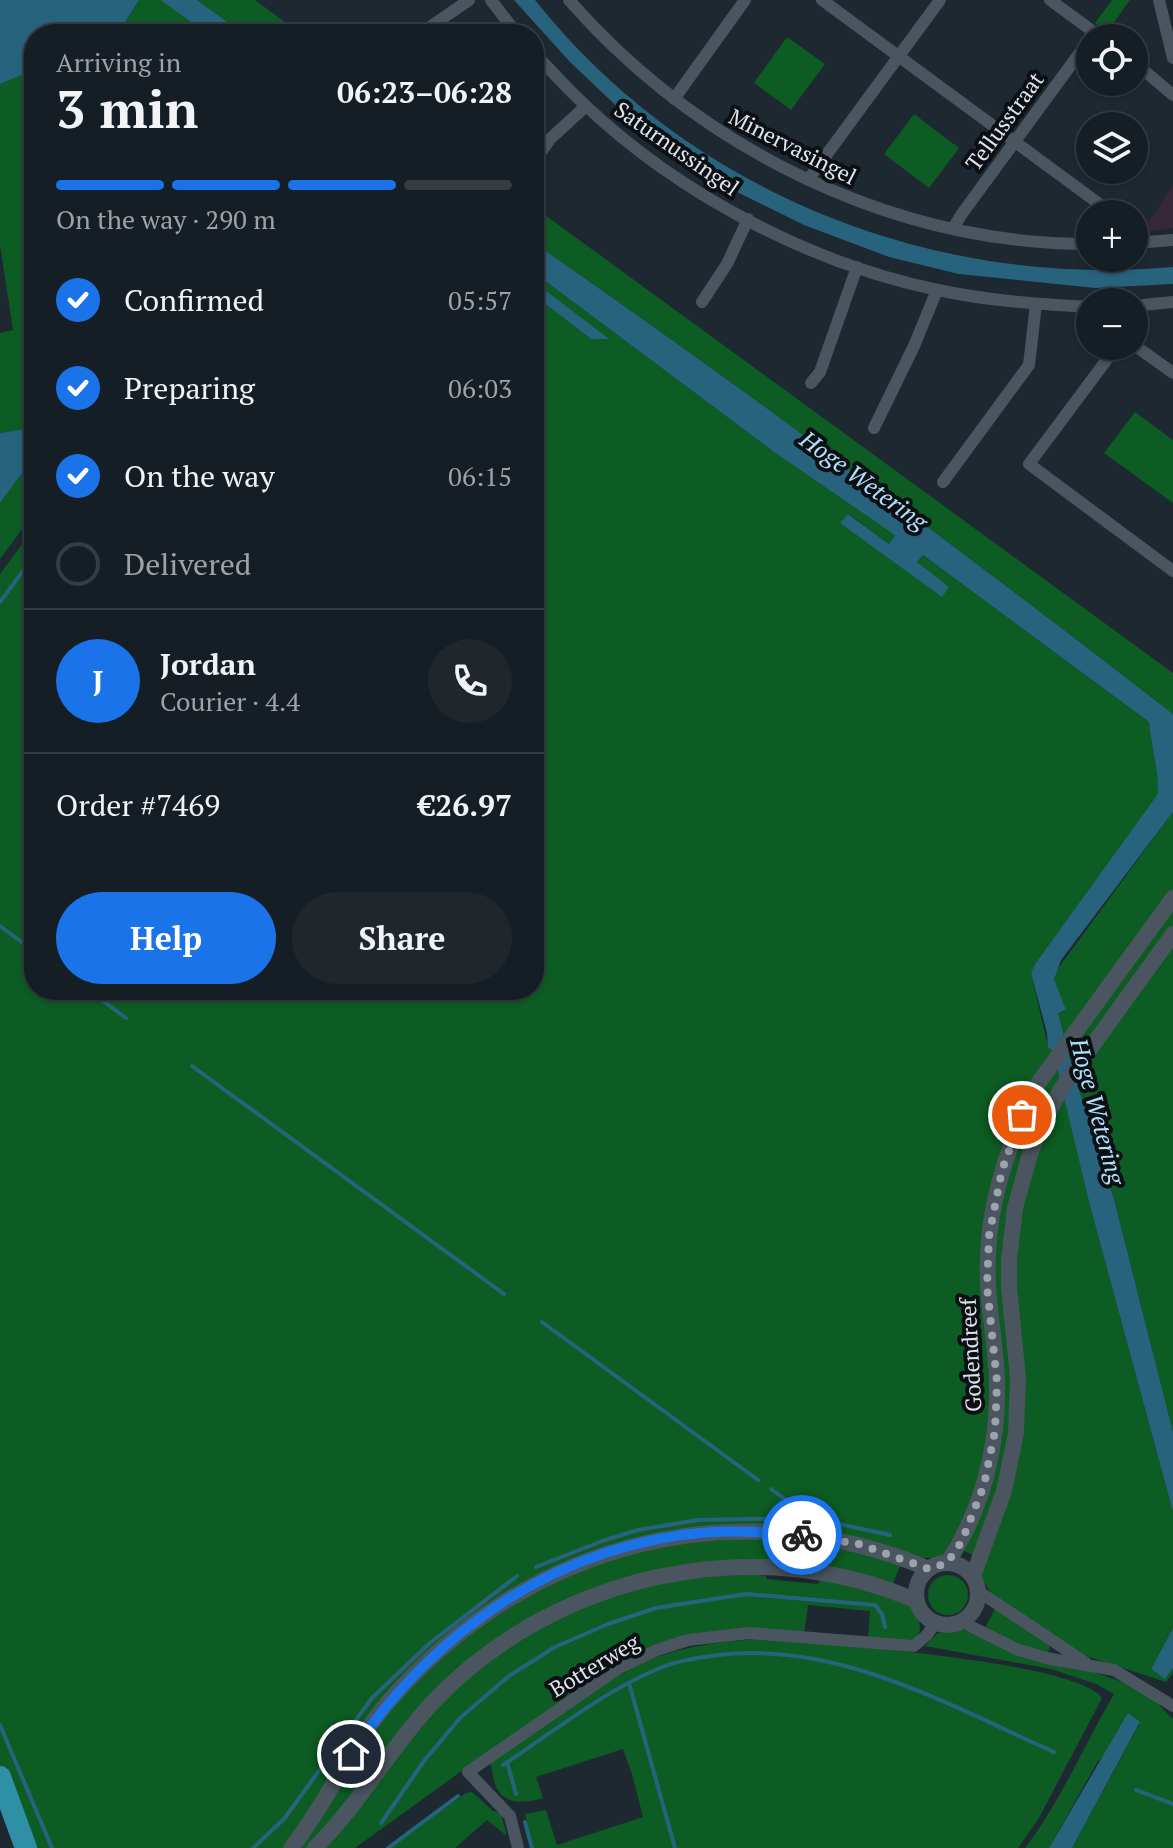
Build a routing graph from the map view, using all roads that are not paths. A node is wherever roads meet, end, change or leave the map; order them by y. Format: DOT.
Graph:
graph roads {
  1 [pos="469,0"];
  2 [pos="491,0"];
  3 [pos="745,0"];
  4 [pos="822,0"];
  5 [pos="940,0"];
  6 [pos="1050,0"];
  7 [pos="1159,0"];
  8 [pos="577,3"];
  9 [pos="434,24"];
  10 [pos="508,24"];
  11 [pos="1079,24"];
  12 [pos="898,57"];
  13 [pos="1173,58"];
  14 [pos="1076,60"];
  15 [pos="544,63"];
  16 [pos="1148,74"];
  17 [pos="1173,95"];
  18 [pos="674,99"];
  19 [pos="586,106"];
  20 [pos="1014,141"];
  21 [pos="544,148"];
  22 [pos="808,180"];
  23 [pos="1094,200"];
  24 [pos="748,219"];
  25 [pos="953,229"];
  26 [pos="1173,240"];
  27 [pos="1148,242"];
  28 [pos="1076,243"];
  29 [pos="857,267"];
  30 [pos="937,290"];
  31 [pos="702,302"];
  32 [pos="1173,302"];
  33 [pos="1036,304"];
  34 [pos="1148,305"];
  35 [pos="1076,306"];
  36 [pos="1148,355"];
  37 [pos="1107,360"];
  38 [pos="1173,373"];
  39 [pos="811,383"];
  40 [pos="874,428"];
  41 [pos="943,482"];
  42 [pos="1173,571"];
  43 [pos="1173,898"];
  44 [pos="1173,934"];
  45 [pos="947,1563"];
  46 [pos="929,1569"];
  47 [pos="976,1584"];
  48 [pos="917,1601"];
  49 [pos="962,1622"];
  50 [pos="935,1623"];
  51 [pos="1089,1665"];
  52 [pos="1173,1706"];
  53 [pos="0,1777"];
  54 [pos="26,1848"];
  55 [pos="291,1848"];
  56 [pos="315,1848"];
  57 [pos="518,1848"];
  1 -- 9 [label="street"];
  2 -- 10 [label="street"];
  3 -- 18 [label="street"];
  4 -- 12 [label="street"];
  5 -- 12 [label="street"];
  6 -- 11 [label="street"];
  7 -- 13 [label="street"];
  8 -- 18 [label="street, Minervasingel"];
  12 -- 20 [label="street"];
  12 -- 22 [label="street"];
  14 -- 20 [label="street, Tellusstraat"];
  15 -- 19 [label="street, Saturnussingel"];
  16 -- 17 [label="street"];
  18 -- 22 [label="street, Minervasingel"];
  19 -- 21 [label="street, Saturnussingel"];
  19 -- 24 [label="street, Saturnussingel"];
  20 -- 23 [label="street"];
  20 -- 25 [label="street, Tellusstraat"];
  22 -- 25 [label="street, Minervasingel"];
  24 -- 29 [label="street, Saturnussingel"];
  24 -- 31 [label="street, Saturnussingel"];
  25 -- 28 [label="street, Minervasingel"];
  26 -- 27 [label="street"];
  29 -- 30 [label="street, Saturnussingel"];
  29 -- 39 [label="street"];
  30 -- 33 [label="street, Saturnussingel"];
  30 -- 40 [label="street"];
  32 -- 34 [label="street"];
  33 -- 35 [label="street, Saturnussingel"];
  33 -- 41 [label="street"];
  36 -- 38 [label="street"];
  37 -- 42 [label="street"];
  43 -- 45 [label="main road, Godendreef"];
  44 -- 47 [label="main road, Godendreef"];
  45 -- 46 [label="main road"];
  45 -- 47 [label="main road"];
  46 -- 48 [label="main road"];
  46 -- 55 [label="main road"];
  47 -- 49 [label="main road"];
  47 -- 51 [label="street"];
  48 -- 50 [label="main road"];
  48 -- 56 [label="main road"];
  49 -- 50 [label="main road"];
  49 -- 51 [label="street"];
  50 -- 57 [label="street, Botterweg"];
  51 -- 52 [label="street"];
  53 -- 54 [label="highway"];
}
